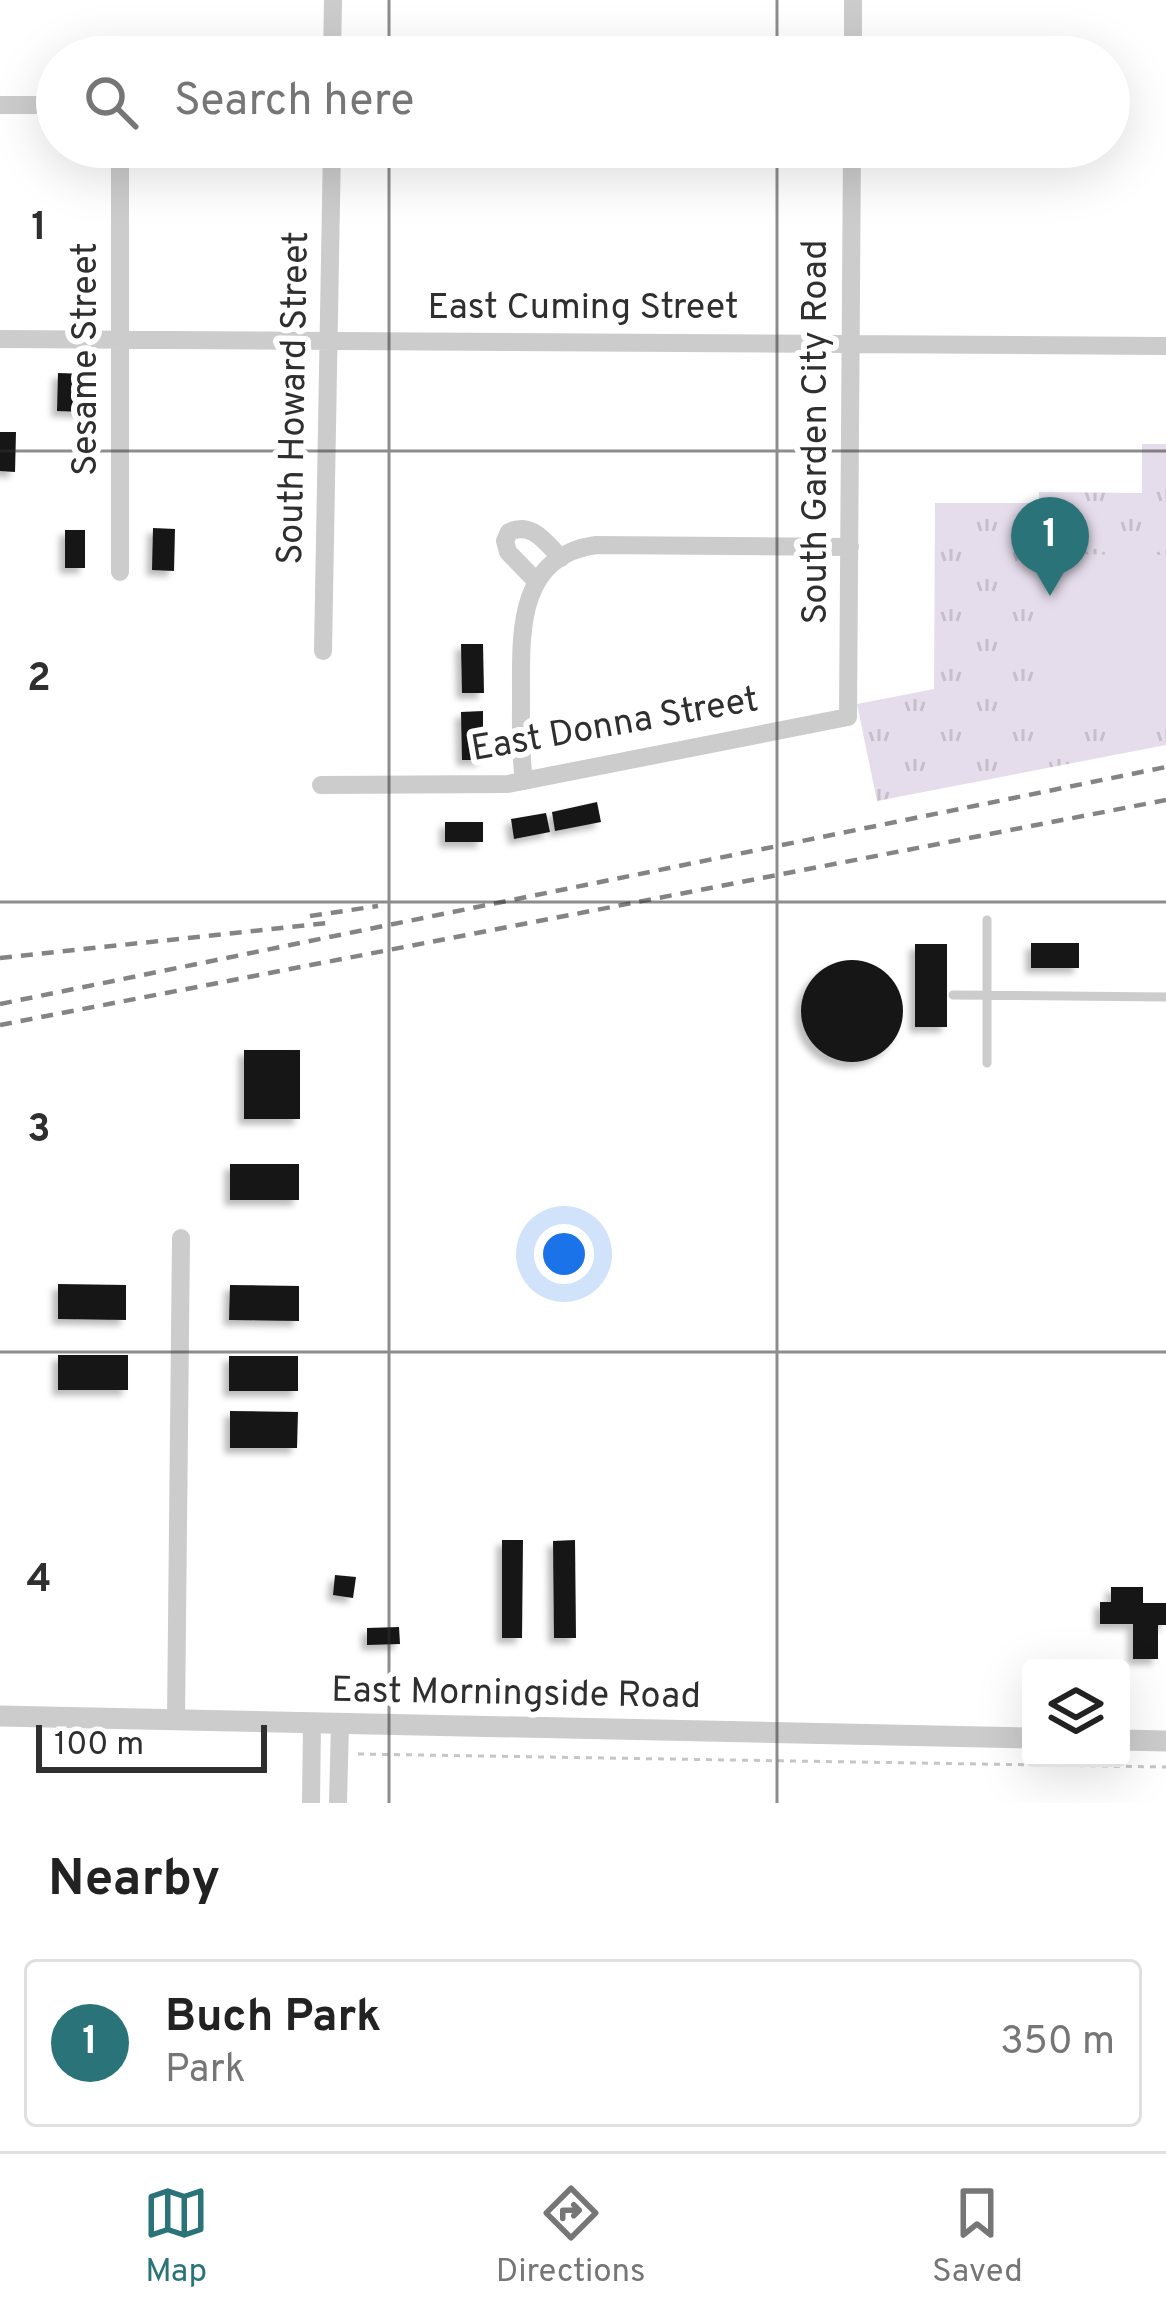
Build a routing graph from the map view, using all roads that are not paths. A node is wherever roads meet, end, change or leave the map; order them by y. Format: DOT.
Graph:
graph roads {
  1 [pos="333,0"];
  2 [pos="853,0"];
  3 [pos="332,36"];
  4 [pos="853,36"];
  5 [pos="0,105"];
  6 [pos="36,105"];
  7 [pos="120,168"];
  8 [pos="332,168"];
  9 [pos="852,168"];
  10 [pos="0,339"];
  11 [pos="120,339"];
  12 [pos="331,340"];
  13 [pos="851,344"];
  14 [pos="1166,346"];
  15 [pos="850,547"];
  16 [pos="561,558"];
  17 [pos="120,572"];
  18 [pos="537,582"];
  19 [pos="323,651"];
  20 [pos="848,717"];
  21 [pos="524,781"];
  22 [pos="321,785"];
  23 [pos="987,920"];
  24 [pos="953,995"];
  25 [pos="987,995"];
  26 [pos="1166,997"];
  27 [pos="987,1063"];
  28 [pos="182,1238"];
  29 [pos="0,1716"];
  30 [pos="176,1720"];
  31 [pos="312,1723"];
  32 [pos="340,1724"];
  33 [pos="1022,1738"];
  34 [pos="1130,1740"];
  35 [pos="1166,1741"];
  36 [pos="310,1803"];
  37 [pos="338,1803"];
  1 -- 3 [label="street"];
  2 -- 4 [label="street"];
  5 -- 6 [label="street"];
  7 -- 11 [label="street, Sesame Street"];
  8 -- 12 [label="street, South Howard Street"];
  9 -- 13 [label="street, South Garden City Road"];
  10 -- 11 [label="street, East Cuming Street"];
  11 -- 12 [label="street, East Cuming Street"];
  11 -- 17 [label="street, Sesame Street"];
  12 -- 13 [label="street, East Cuming Street"];
  12 -- 19 [label="street, South Howard Street"];
  13 -- 14 [label="street, East Cuming Street"];
  13 -- 15 [label="street, South Garden City Road"];
  15 -- 16 [label="street"];
  15 -- 20 [label="street, South Garden City Road"];
  16 -- 18 [label="street"];
  16 -- 18 [label="street"];
  18 -- 21 [label="street"];
  20 -- 21 [label="street, East Donna Street"];
  21 -- 22 [label="street, East Donna Street"];
  23 -- 25 [label="lane"];
  24 -- 25 [label="lane"];
  25 -- 26 [label="lane"];
  25 -- 27 [label="lane"];
  28 -- 30 [label="street"];
  29 -- 30 [label="street, East Morningside Road"];
  30 -- 31 [label="street, East Morningside Road"];
  31 -- 32 [label="street, East Morningside Road"];
  31 -- 36 [label="street"];
  32 -- 33 [label="street, East Morningside Road"];
  32 -- 37 [label="street"];
  34 -- 35 [label="street"];
}
